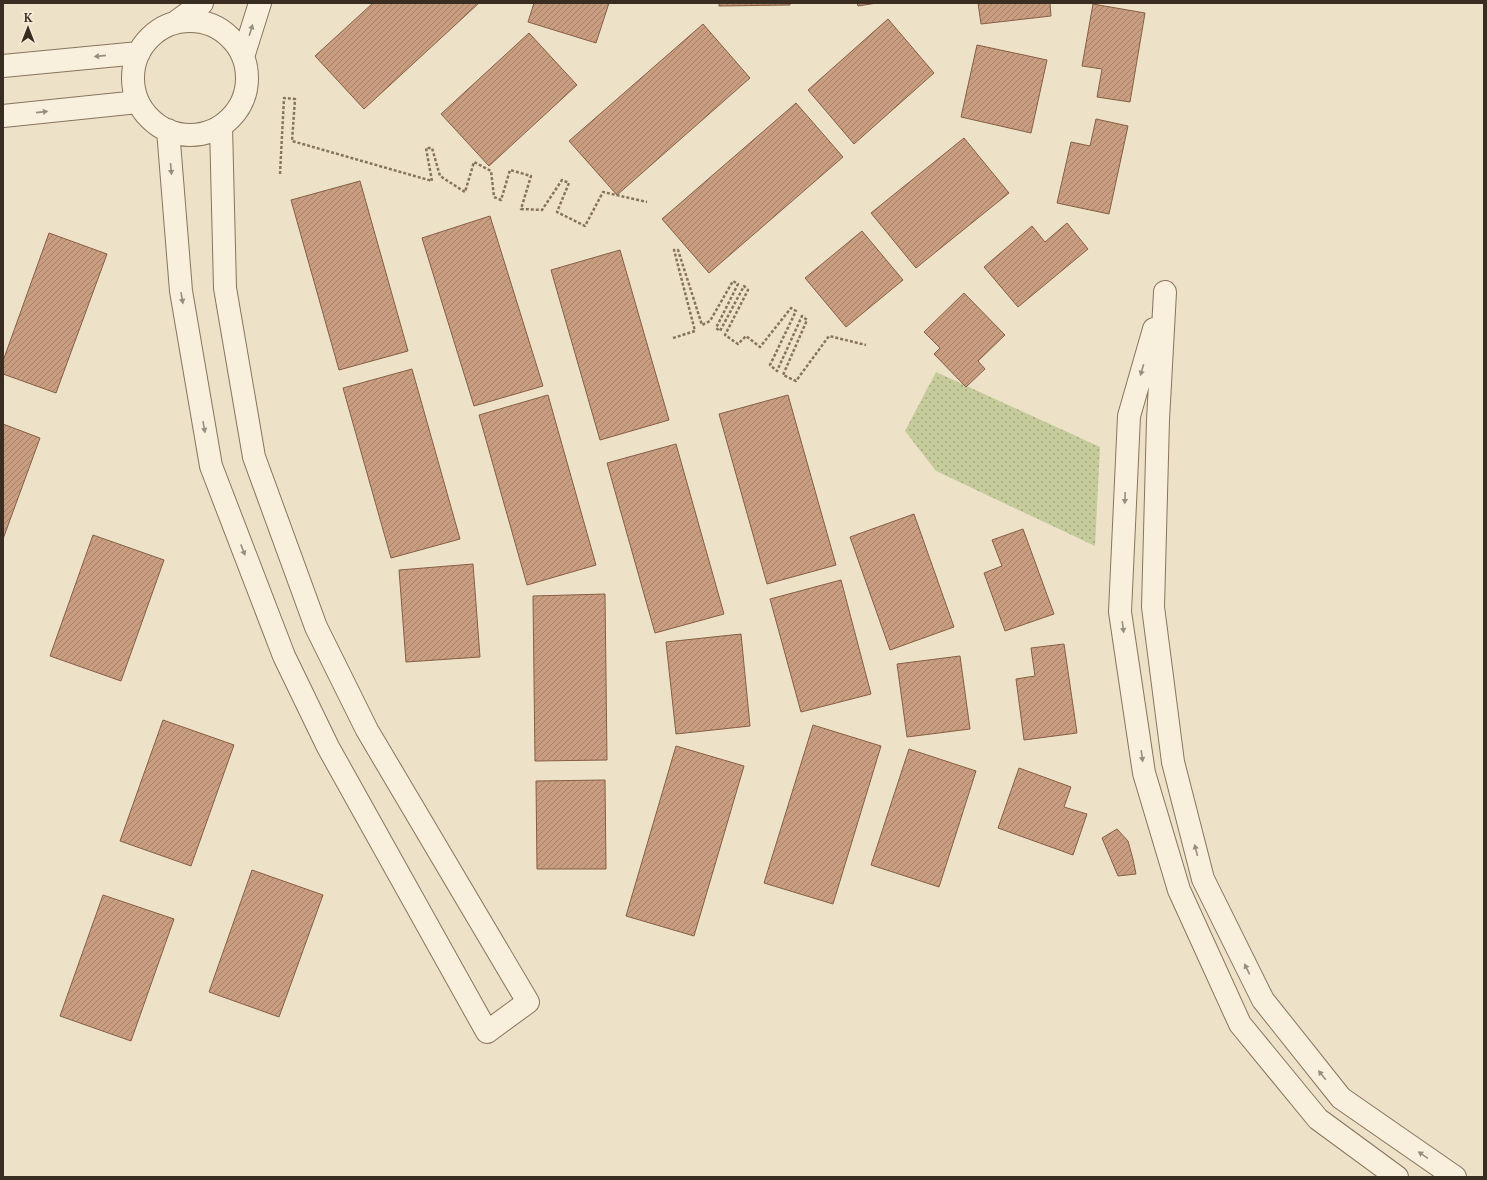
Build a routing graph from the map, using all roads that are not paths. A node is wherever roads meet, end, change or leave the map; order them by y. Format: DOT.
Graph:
graph roads {
  1 [pos="202,3"];
  2 [pos="260,3"];
  3 [pos="176,22"];
  4 [pos="139,52"];
  5 [pos="243,57"];
  6 [pos="3,66"];
  7 [pos="138,102"];
  8 [pos="3,116"];
  9 [pos="221,126"];
  10 [pos="168,130"];
  11 [pos="1397,1177"];
  12 [pos="1455,1177"];
  1 -- 3 [label="street"];
  5 -- 2 [label="street, one-way"];
  3 -- 4 [label="street"];
  3 -- 5 [label="street"];
  4 -- 6 [label="street, one-way"];
  4 -- 7 [label="street"];
  5 -- 9 [label="street"];
  8 -- 7 [label="street, one-way"];
  7 -- 10 [label="street"];
  9 -- 10 [label="street"];
  10 -- 9 [label="street, one-way"];
  12 -- 11 [label="street, one-way"];
}
